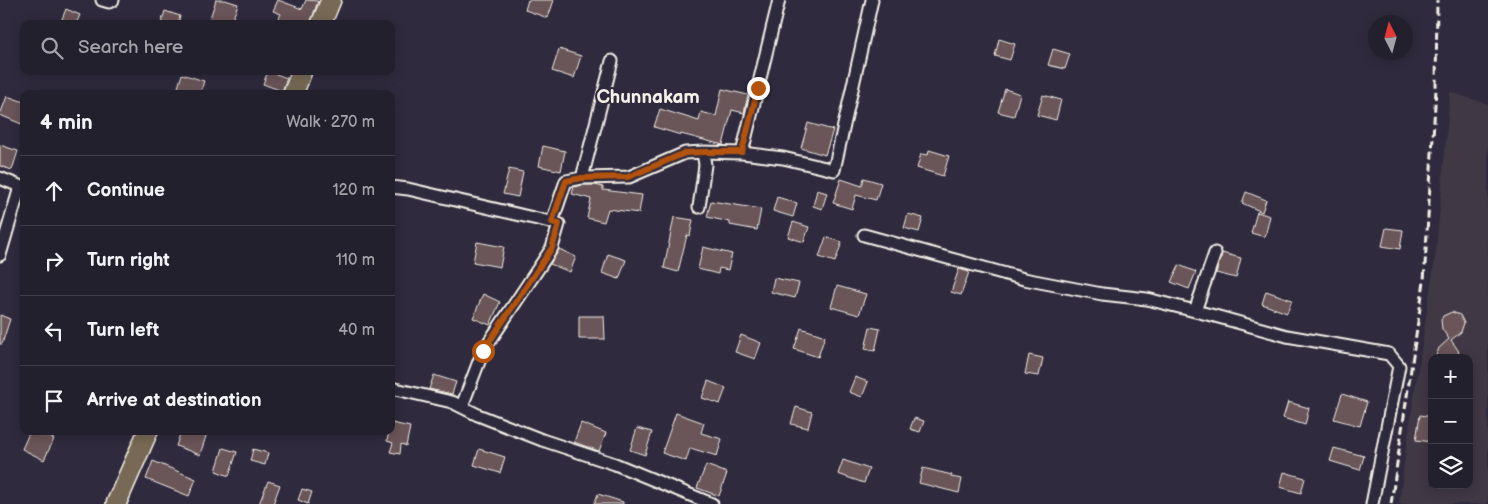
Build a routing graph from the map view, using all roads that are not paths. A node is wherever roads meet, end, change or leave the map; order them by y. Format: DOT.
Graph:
graph roads {
  1 [pos="102,0"];
  2 [pos="113,0"];
  3 [pos="331,0"];
  4 [pos="779,0"];
  5 [pos="872,0"];
  6 [pos="323,20"];
  7 [pos="612,60"];
  8 [pos="300,75"];
  9 [pos="295,90"];
  10 [pos="703,152"];
  11 [pos="742,152"];
  12 [pos="0,178"];
  13 [pos="582,178"];
  14 [pos="20,186"];
  15 [pos="395,187"];
  16 [pos="20,193"];
  17 [pos="699,207"];
  18 [pos="552,222"];
  19 [pos="864,235"];
  20 [pos="1215,253"];
  21 [pos="0,255"];
  22 [pos="1195,311"];
  23 [pos="395,389"];
  24 [pos="462,406"];
  25 [pos="146,435"];
  26 [pos="116,504"];
  27 [pos="712,504"];
  28 [pos="1372,504"];
  1 -- 2 [label="street"];
  3 -- 6 [label="main road"];
  4 -- 11 [label="street"];
  5 -- 11 [label="street"];
  7 -- 13 [label="street"];
  8 -- 9 [label="main road"];
  10 -- 11 [label="street"];
  10 -- 13 [label="street"];
  10 -- 17 [label="street"];
  12 -- 14 [label="street"];
  13 -- 18 [label="street"];
  15 -- 18 [label="street"];
  16 -- 21 [label="street"];
  18 -- 24 [label="street"];
  19 -- 22 [label="street"];
  20 -- 22 [label="street"];
  22 -- 28 [label="street"];
  23 -- 24 [label="street"];
  24 -- 27 [label="street"];
  25 -- 26 [label="main road"];
}
